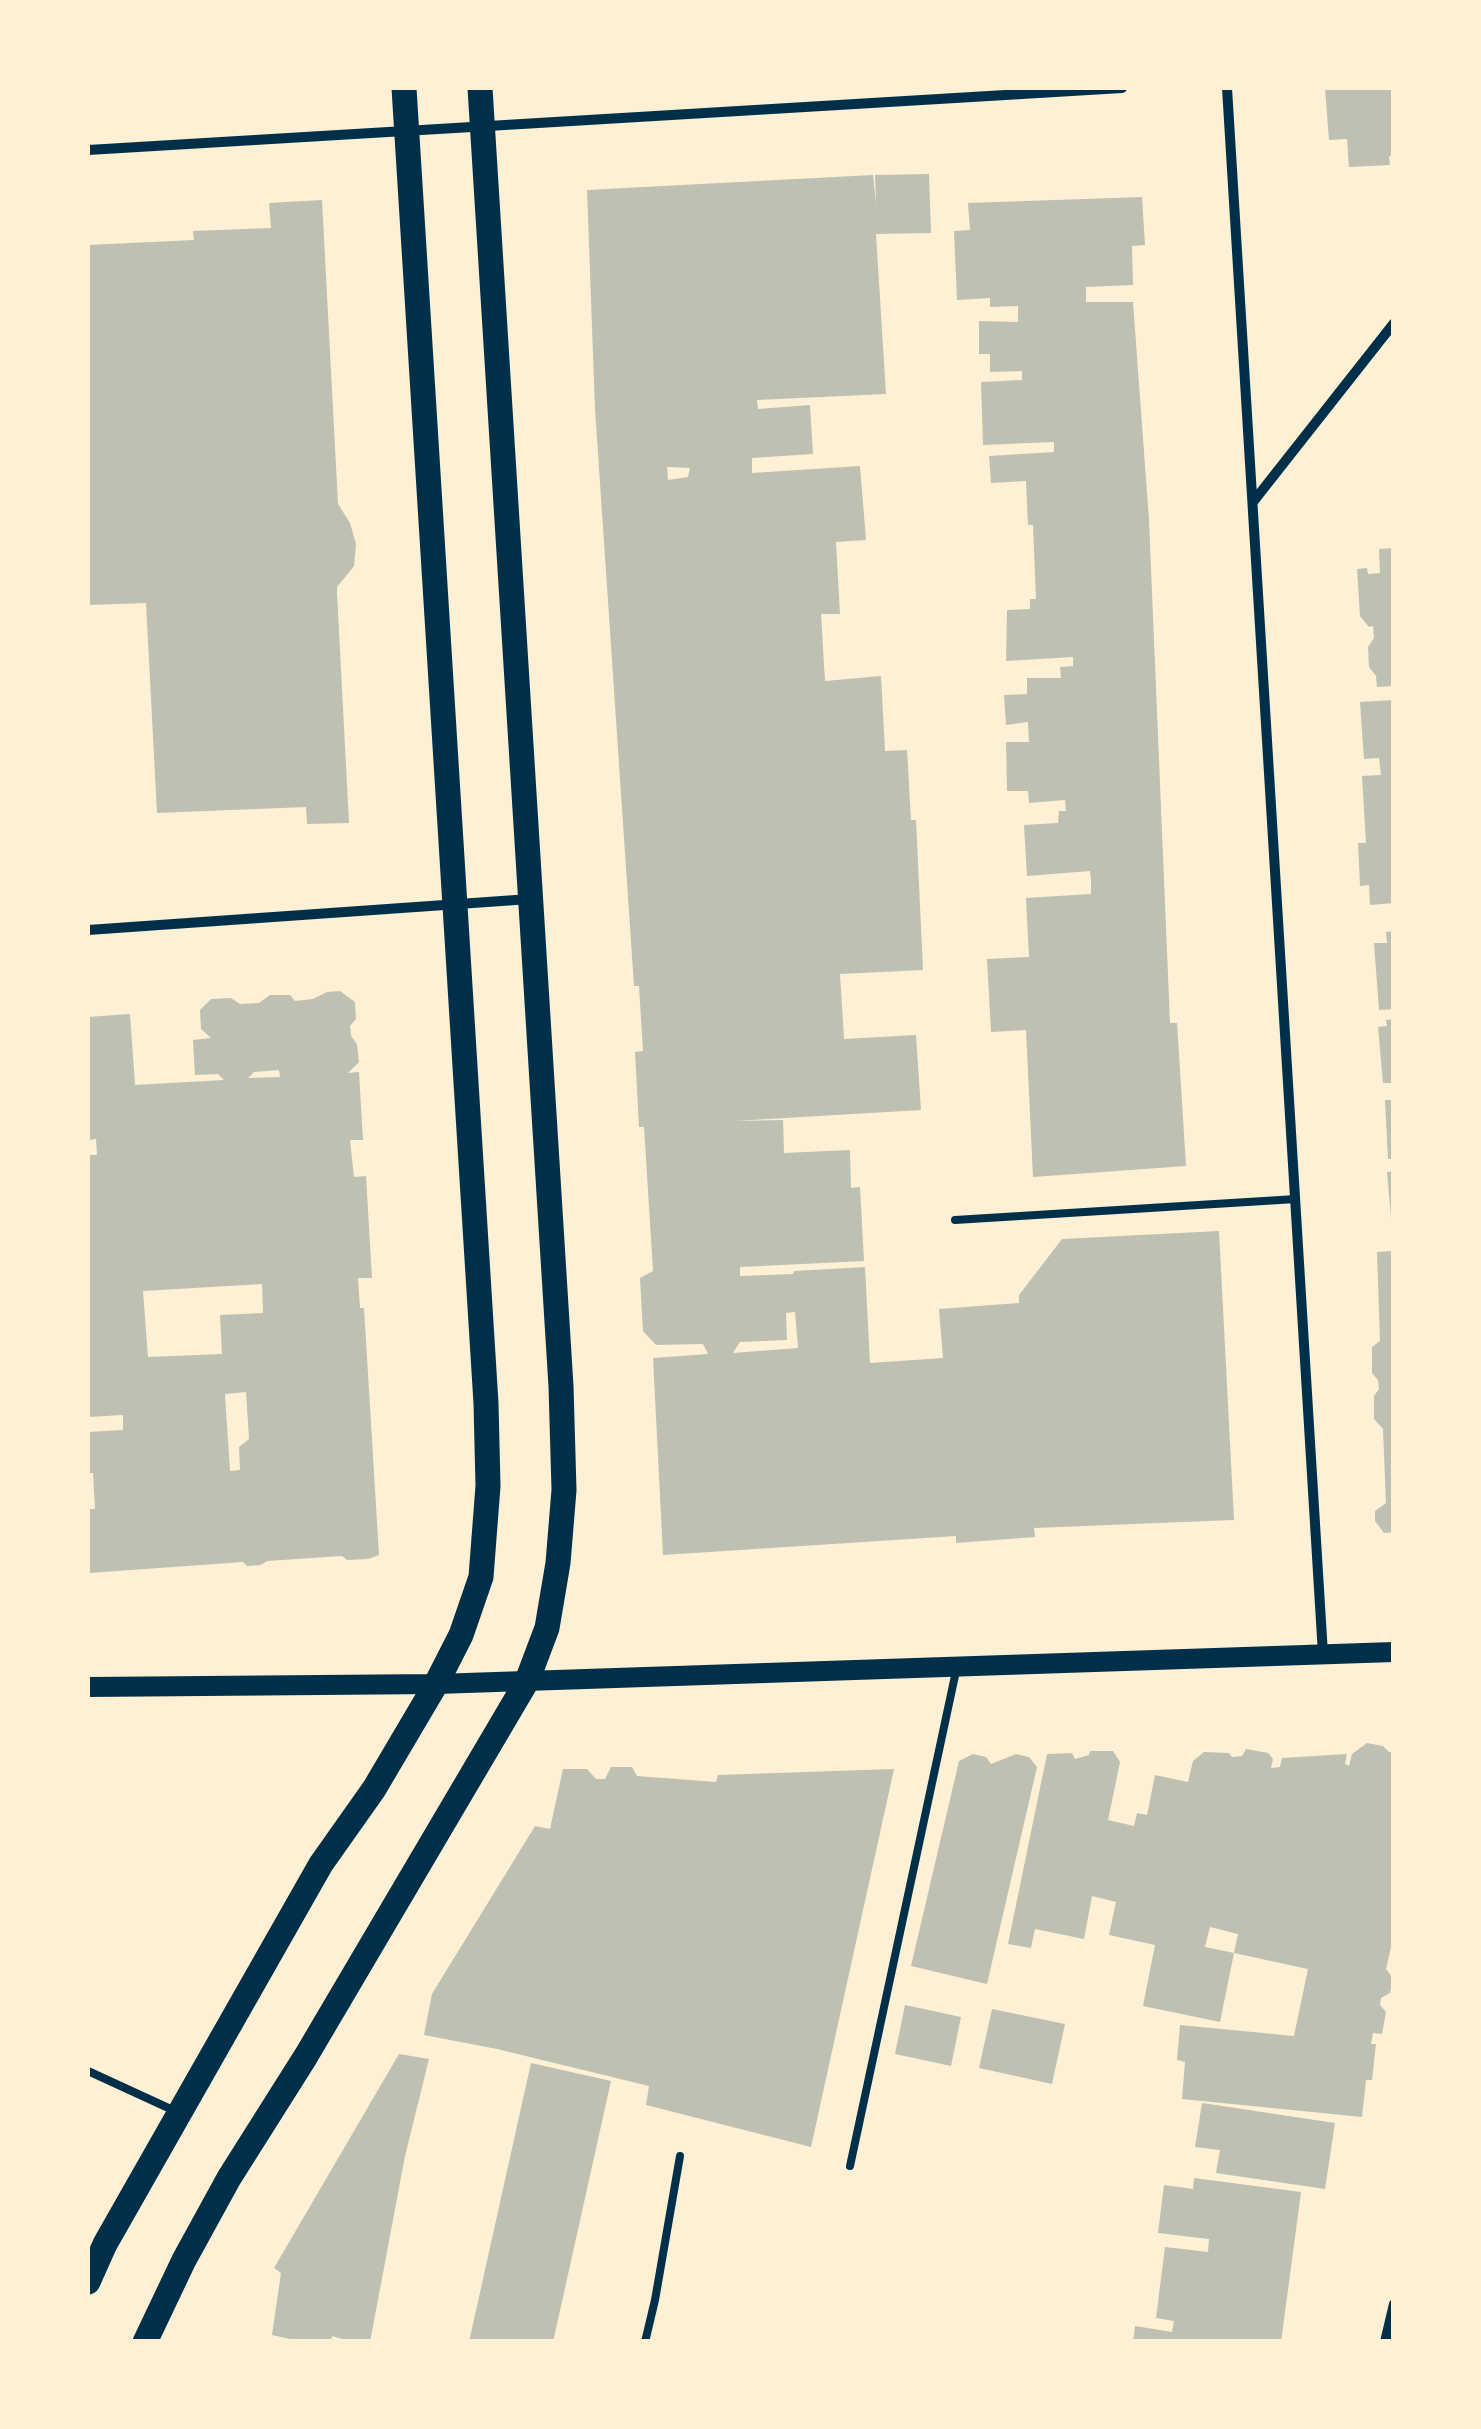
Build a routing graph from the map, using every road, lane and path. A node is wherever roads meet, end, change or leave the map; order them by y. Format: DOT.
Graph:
graph roads {
  1 [pos="404,88"];
  2 [pos="480,88"];
  3 [pos="1122,88"];
  4 [pos="1227,88"];
  5 [pos="482,126"];
  6 [pos="407,130"];
  7 [pos="88,150"];
  8 [pos="1394,322"];
  9 [pos="1253,503"];
  10 [pos="531,899"];
  11 [pos="456,904"];
  12 [pos="88,930"];
  13 [pos="1296,1199"];
  14 [pos="955,1220"];
  15 [pos="1394,1652"];
  16 [pos="1323,1654"];
  17 [pos="957,1666"];
  18 [pos="527,1681"];
  19 [pos="436,1684"];
  20 [pos="88,1687"];
  21 [pos="88,2072"];
  22 [pos="179,2113"];
  23 [pos="680,2156"];
  24 [pos="850,2166"];
  25 [pos="88,2282"];
  26 [pos="1394,2304"];
  27 [pos="151,2340"];
  28 [pos="645,2342"];
  29 [pos="1386,2342"];
  1 -- 6 [label="main road"];
  2 -- 5 [label="main road"];
  3 -- 5 [label="street"];
  4 -- 9 [label="street"];
  5 -- 6 [label="street"];
  5 -- 10 [label="main road"];
  6 -- 7 [label="street"];
  6 -- 11 [label="main road"];
  8 -- 9 [label="street"];
  9 -- 13 [label="street"];
  10 -- 11 [label="street"];
  10 -- 18 [label="main road"];
  11 -- 12 [label="street"];
  11 -- 19 [label="main road"];
  13 -- 14 [label="lane"];
  13 -- 16 [label="street"];
  15 -- 16 [label="main road"];
  16 -- 17 [label="main road"];
  17 -- 18 [label="main road"];
  17 -- 24 [label="lane"];
  18 -- 19 [label="main road"];
  18 -- 27 [label="main road"];
  19 -- 20 [label="main road"];
  19 -- 22 [label="main road"];
  21 -- 22 [label="lane"];
  22 -- 25 [label="main road"];
  23 -- 28 [label="lane"];
  26 -- 29 [label="street"];
}
